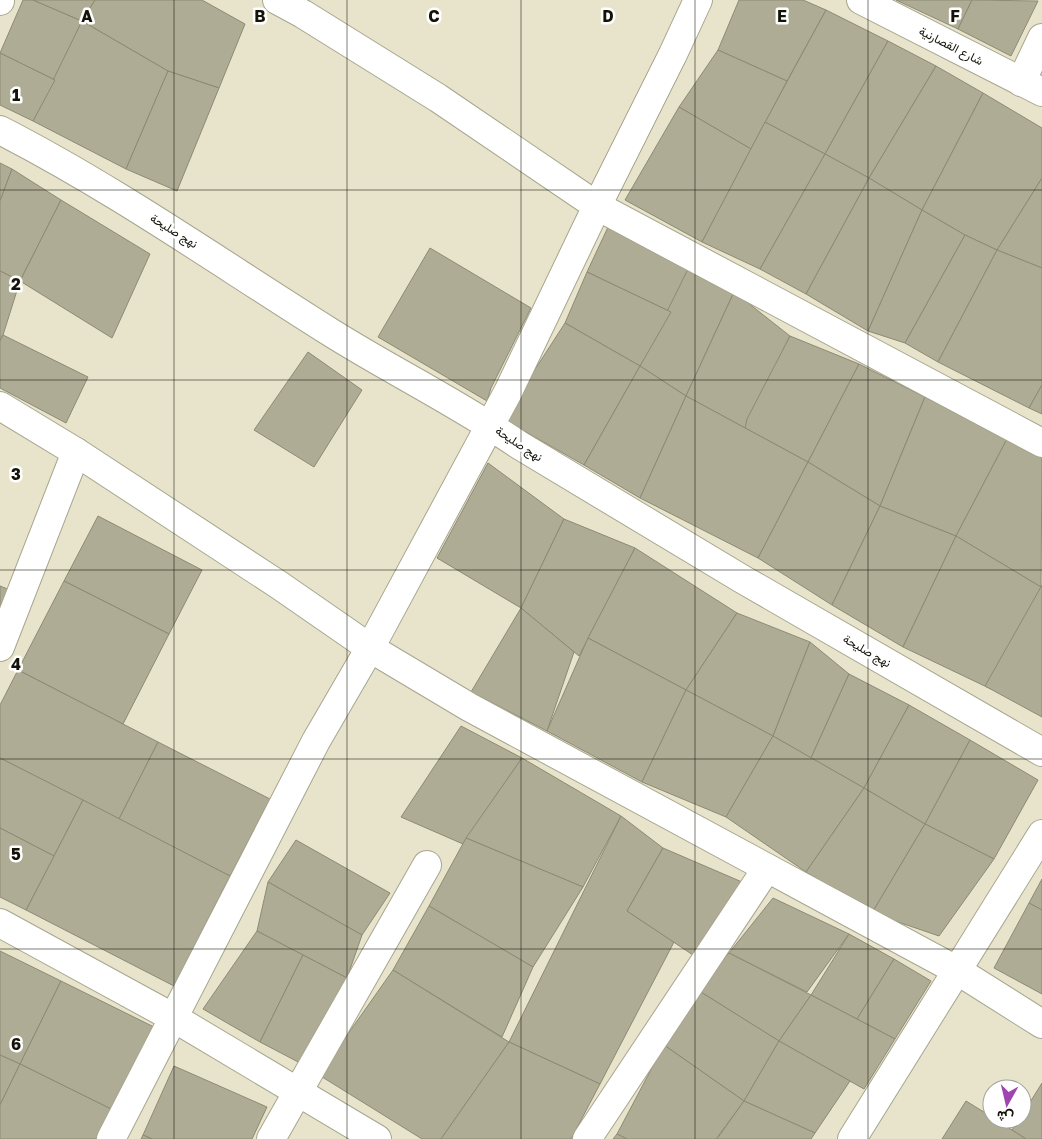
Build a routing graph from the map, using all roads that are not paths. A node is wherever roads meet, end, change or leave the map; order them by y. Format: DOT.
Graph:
graph roads {
  1 [pos="277,0"];
  2 [pos="698,0"];
  3 [pos="866,1"];
  4 [pos="1042,38"];
  5 [pos="1032,87"];
  6 [pos="0,130"];
  7 [pos="597,206"];
  8 [pos="0,406"];
  9 [pos="490,425"];
  10 [pos="1042,443"];
  11 [pos="76,452"];
  12 [pos="0,647"];
  13 [pos="370,648"];
  14 [pos="1042,752"];
  15 [pos="1042,834"];
  16 [pos="427,865"];
  17 [pos="767,868"];
  18 [pos="0,923"];
  19 [pos="958,971"];
  20 [pos="174,1018"];
  21 [pos="1042,1024"];
  22 [pos="298,1092"];
  23 [pos="111,1139"];
  24 [pos="271,1139"];
  25 [pos="377,1139"];
  26 [pos="587,1139"];
  27 [pos="852,1139"];
  1 -- 7 [label="street"];
  2 -- 7 [label="street"];
  3 -- 5 [label="street, شارع القصارنية"];
  4 -- 5 [label="street"];
  6 -- 9 [label="street, نهج صليحة"];
  7 -- 9 [label="street"];
  7 -- 10 [label="street"];
  8 -- 11 [label="street"];
  9 -- 13 [label="street"];
  9 -- 14 [label="street, نهج صليحة"];
  11 -- 12 [label="street"];
  11 -- 13 [label="street"];
  13 -- 17 [label="street"];
  13 -- 20 [label="street"];
  15 -- 19 [label="street"];
  16 -- 22 [label="street"];
  17 -- 19 [label="street"];
  17 -- 26 [label="street"];
  18 -- 20 [label="street"];
  19 -- 21 [label="street"];
  19 -- 27 [label="street"];
  20 -- 22 [label="street"];
  20 -- 23 [label="street"];
  22 -- 24 [label="street"];
  22 -- 25 [label="street"];
}
